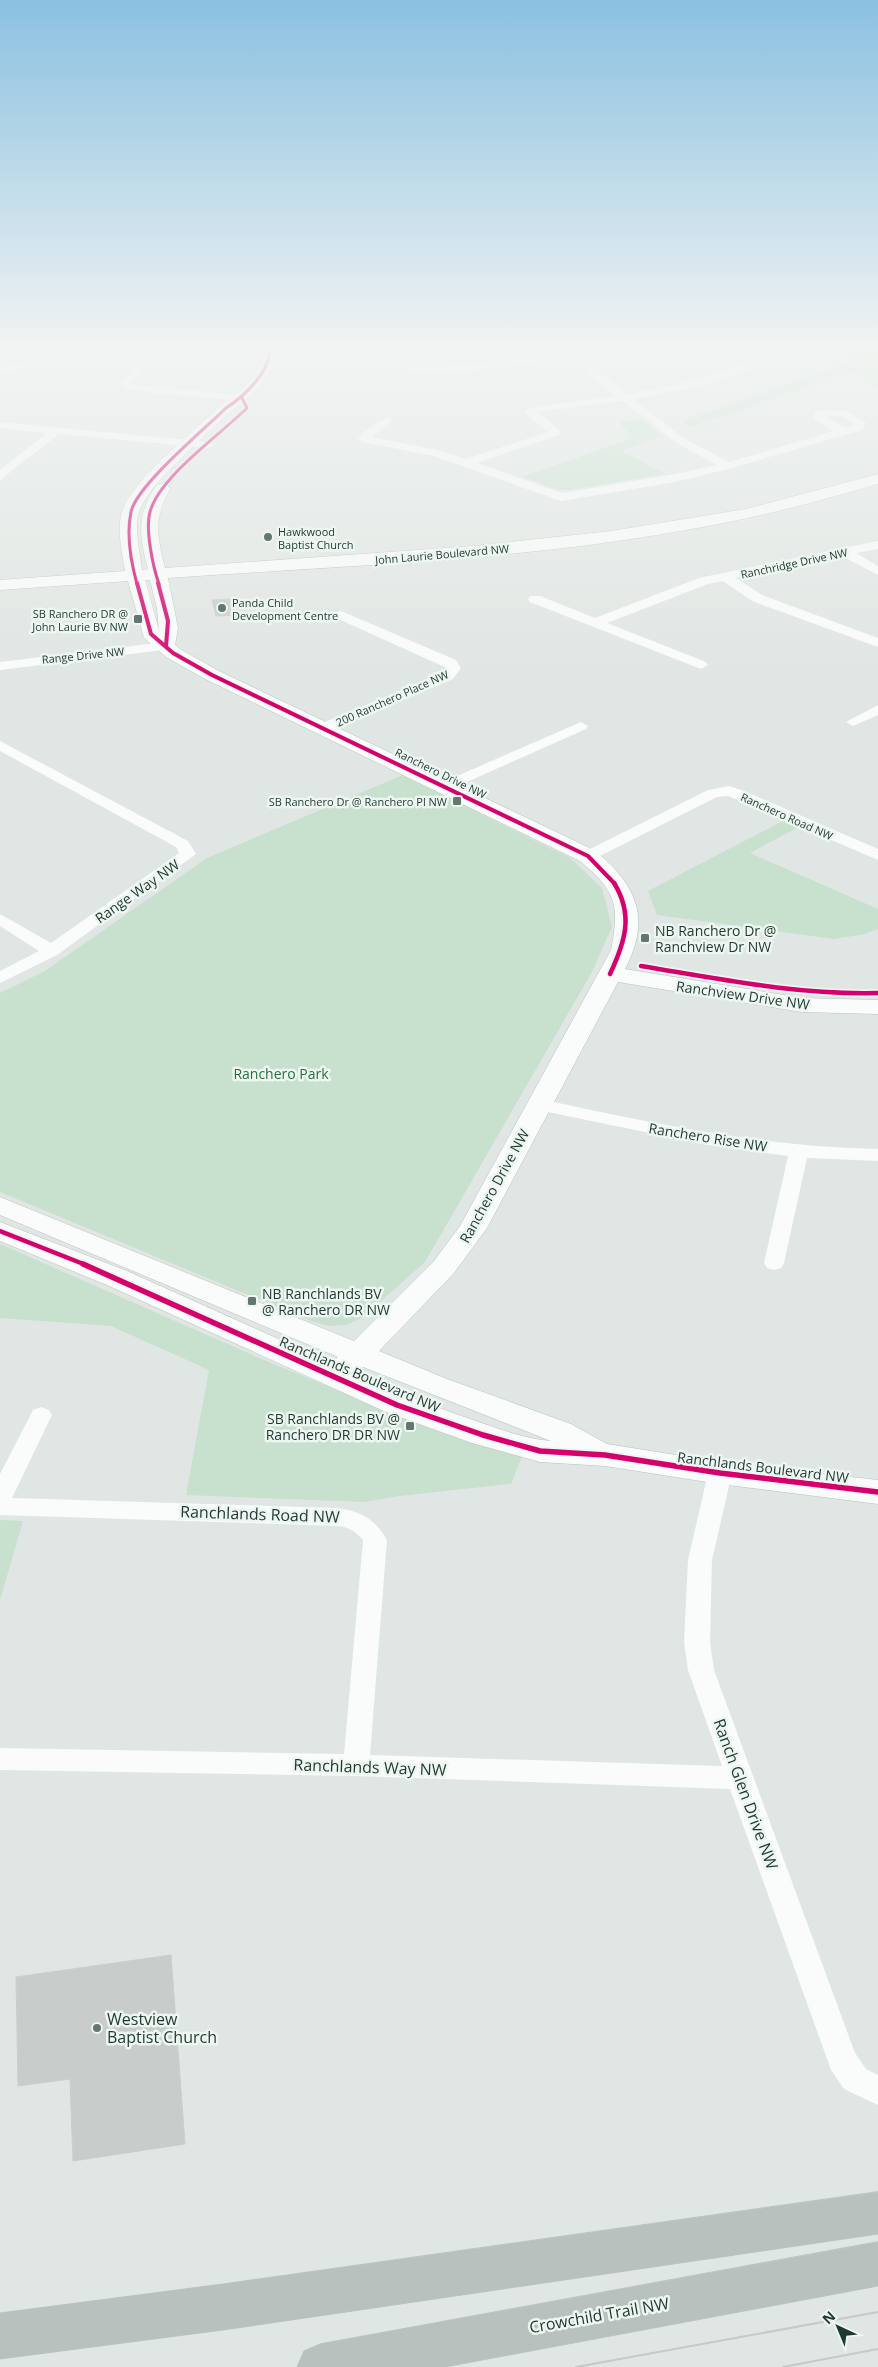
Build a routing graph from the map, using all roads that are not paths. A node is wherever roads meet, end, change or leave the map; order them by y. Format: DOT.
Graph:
graph roads {
  1 [pos="22,458"];
  2 [pos="174,458"];
  3 [pos="194,458"];
  4 [pos="450,458"];
  5 [pos="482,458"];
  6 [pos="714,458"];
  7 [pos="735,458"];
  8 [pos="754,458"];
  9 [pos="742,462"];
  10 [pos="466,464"];
  11 [pos="728,466"];
  12 [pos="0,476"];
  13 [pos="878,479"];
  14 [pos="878,490"];
  15 [pos="150,509"];
  16 [pos="131,510"];
  17 [pos="878,544"];
  18 [pos="846,552"];
  19 [pos="878,571"];
  20 [pos="157,572"];
  21 [pos="726,577"];
  22 [pos="137,580"];
  23 [pos="0,585"];
  24 [pos="48,590"];
  25 [pos="0,594"];
  26 [pos="535,599"];
  27 [pos="143,607"];
  28 [pos="341,616"];
  29 [pos="595,623"];
  30 [pos="878,643"];
  31 [pos="166,646"];
  32 [pos="701,665"];
  33 [pos="0,666"];
  34 [pos="878,709"];
  35 [pos="853,722"];
  36 [pos="581,726"];
  37 [pos="323,728"];
  38 [pos="0,744"];
  39 [pos="446,786"];
  40 [pos="878,855"];
  41 [pos="588,856"];
  42 [pos="0,919"];
  43 [pos="51,951"];
  44 [pos="610,974"];
  45 [pos="0,978"];
  46 [pos="878,1007"];
  47 [pos="540,1105"];
  48 [pos="799,1151"];
  49 [pos="878,1155"];
  50 [pos="0,1205"];
  51 [pos="0,1231"];
  52 [pos="774,1263"];
  53 [pos="359,1353"];
  54 [pos="336,1378"];
  55 [pos="41,1415"];
  56 [pos="605,1455"];
  57 [pos="720,1473"];
  58 [pos="878,1492"];
  59 [pos="0,1498"];
  60 [pos="0,1506"];
  61 [pos="0,1759"];
  62 [pos="356,1765"];
  63 [pos="740,1778"];
  64 [pos="878,2091"];
  65 [pos="878,2214"];
  66 [pos="878,2264"];
  67 [pos="0,2336"];
  68 [pos="320,2367"];
  1 -- 12 [label="street"];
  2 -- 16 [label="street"];
  3 -- 15 [label="street"];
  4 -- 10 [label="street"];
  5 -- 10 [label="street"];
  6 -- 11 [label="street"];
  7 -- 9 [label="street"];
  8 -- 9 [label="street"];
  9 -- 11 [label="street"];
  10 -- 11 [label="street"];
  13 -- 20 [label="street, John Laurie Boulevard NW"];
  14 -- 20 [label="street, John Laurie Boulevard NW"];
  15 -- 16 [label="street"];
  15 -- 20 [label="street"];
  16 -- 22 [label="street, Ranchero Drive NW"];
  17 -- 18 [label="street, Ranchridge Drive NW"];
  18 -- 19 [label="street"];
  18 -- 21 [label="street, Ranchridge Drive NW"];
  20 -- 22 [label="street, John Laurie Boulevard NW"];
  20 -- 31 [label="street"];
  21 -- 29 [label="street"];
  21 -- 30 [label="street, Ranchridge Drive NW"];
  22 -- 23 [label="street, John Laurie Boulevard NW"];
  22 -- 24 [label="street, John Laurie Boulevard NW"];
  22 -- 27 [label="street, Ranchero Drive NW"];
  24 -- 25 [label="street, John Laurie Boulevard NW"];
  24 -- 27 [label="street"];
  26 -- 29 [label="street"];
  27 -- 31 [label="street, Ranchero Drive NW"];
  28 -- 37 [label="street, 200 Ranchero Place NW"];
  29 -- 32 [label="street"];
  31 -- 33 [label="street, Range Drive NW"];
  31 -- 37 [label="street, Ranchero Drive NW"];
  34 -- 35 [label="street"];
  36 -- 39 [label="street"];
  37 -- 39 [label="street, Ranchero Drive NW"];
  38 -- 43 [label="street, Range Way NW"];
  39 -- 41 [label="street, Ranchero Drive NW"];
  40 -- 41 [label="street, Ranchero Road NW"];
  41 -- 44 [label="street, Ranchero Drive NW"];
  42 -- 43 [label="street"];
  43 -- 45 [label="street, Range Way NW"];
  44 -- 46 [label="street, Ranchview Drive NW"];
  44 -- 47 [label="street, Ranchero Drive NW"];
  47 -- 48 [label="street, Ranchero Rise NW"];
  47 -- 53 [label="street, Ranchero Drive NW"];
  48 -- 49 [label="street, Ranchero Rise NW"];
  48 -- 52 [label="street"];
  50 -- 53 [label="street, Ranchlands Boulevard NW"];
  51 -- 54 [label="street, Ranchlands Boulevard NW"];
  53 -- 54 [label="street, Ranchero Drive NW"];
  53 -- 56 [label="street, Ranchlands Boulevard NW"];
  54 -- 56 [label="street, Ranchlands Boulevard NW"];
  55 -- 59 [label="street"];
  56 -- 57 [label="street, Ranchlands Boulevard NW"];
  57 -- 58 [label="street, Ranchlands Boulevard NW"];
  57 -- 63 [label="street, Ranch Glen Drive NW"];
  60 -- 62 [label="street, Ranchlands Road NW"];
  61 -- 62 [label="street, Ranchlands Way NW"];
  62 -- 63 [label="street, Ranchlands Way NW"];
  63 -- 64 [label="street, Ranch Glen Drive NW"];
  65 -- 67 [label="highway"];
  66 -- 68 [label="highway, Crowchild Trail NW"];
}
